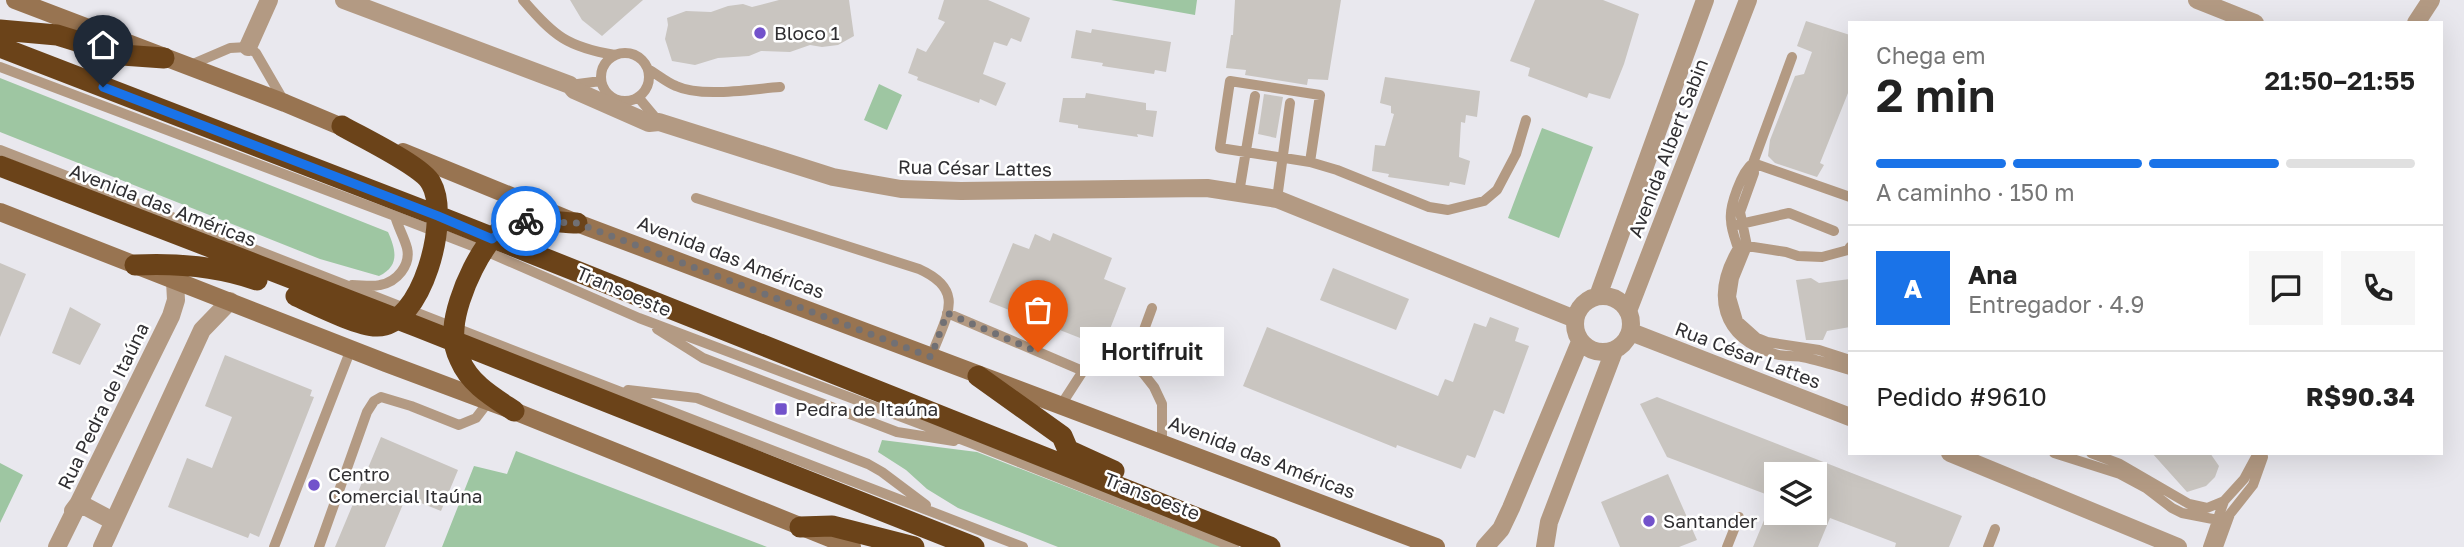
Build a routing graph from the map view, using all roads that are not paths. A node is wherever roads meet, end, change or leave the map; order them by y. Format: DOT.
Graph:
graph roads {
  1 [pos="15,0"];
  2 [pos="269,0"];
  3 [pos="344,0"];
  4 [pos="523,0"];
  5 [pos="1705,0"];
  6 [pos="1748,0"];
  7 [pos="2197,0"];
  8 [pos="2431,0"];
  9 [pos="2250,21"];
  10 [pos="2417,21"];
  11 [pos="0,30"];
  12 [pos="0,47"];
  13 [pos="248,47"];
  14 [pos="615,55"];
  15 [pos="164,58"];
  16 [pos="1792,58"];
  17 [pos="0,66"];
  18 [pos="188,66"];
  19 [pos="648,69"];
  20 [pos="601,81"];
  21 [pos="570,85"];
  22 [pos="780,87"];
  23 [pos="1255,96"];
  24 [pos="638,97"];
  25 [pos="285,103"];
  26 [pos="1290,103"];
  27 [pos="1526,120"];
  28 [pos="659,122"];
  29 [pos="342,126"];
  30 [pos="0,150"];
  31 [pos="1246,153"];
  32 [pos="1282,158"];
  33 [pos="1310,162"];
  34 [pos="1753,163"];
  35 [pos="0,166"];
  36 [pos="1238,192"];
  37 [pos="1848,196"];
  38 [pos="696,198"];
  39 [pos="1277,199"];
  40 [pos="0,212"];
  41 [pos="395,216"];
  42 [pos="577,223"];
  43 [pos="438,225"];
  44 [pos="1737,225"];
  45 [pos="1834,231"];
  46 [pos="488,245"];
  47 [pos="1747,246"];
  48 [pos="1848,250"];
  49 [pos="135,265"];
  50 [pos="175,281"];
  51 [pos="342,284"];
  52 [pos="1598,296"];
  53 [pos="230,301"];
  54 [pos="1152,308"];
  55 [pos="1628,310"];
  56 [pos="947,313"];
  57 [pos="402,316"];
  58 [pos="1575,318"];
  59 [pos="1630,332"];
  60 [pos="454,335"];
  61 [pos="1580,342"];
  62 [pos="351,349"];
  63 [pos="1614,351"];
  64 [pos="931,357"];
  65 [pos="1848,359"];
  66 [pos="1131,365"];
  67 [pos="1848,369"];
  68 [pos="1083,371"];
  69 [pos="978,376"];
  70 [pos="615,388"];
  71 [pos="489,401"];
  72 [pos="1061,405"];
  73 [pos="514,411"];
  74 [pos="1848,416"];
  75 [pos="1161,443"];
  76 [pos="1955,455"];
  77 [pos="1985,455"];
  78 [pos="2060,455"];
  79 [pos="2096,455"];
  80 [pos="2257,455"];
  81 [pos="2264,455"];
  82 [pos="1992,471"];
  83 [pos="2224,501"];
  84 [pos="79,503"];
  85 [pos="1174,510"];
  86 [pos="938,514"];
  87 [pos="1739,517"];
  88 [pos="113,520"];
  89 [pos="2218,520"];
  90 [pos="800,527"];
  91 [pos="1995,529"];
  92 [pos="48,547"];
  93 [pos="57,547"];
  94 [pos="103,547"];
  95 [pos="274,547"];
  96 [pos="319,547"];
  97 [pos="852,547"];
  98 [pos="914,547"];
  99 [pos="974,547"];
  100 [pos="1023,547"];
  101 [pos="1234,547"];
  102 [pos="1270,547"];
  103 [pos="1436,547"];
  104 [pos="1485,547"];
  105 [pos="1545,547"];
  106 [pos="1727,547"];
  107 [pos="1987,547"];
  108 [pos="2178,547"];
  109 [pos="2208,547"];
  110 [pos="2218,547"];
  1 -- 15 [label="main road, Avenida das Américas"];
  2 -- 13 [label="street"];
  3 -- 21 [label="street, Rua César Lattes"];
  4 -- 14 [label="lane"];
  5 -- 52 [label="street, Avenida Albert Sabin"];
  6 -- 55 [label="street, Avenida Albert Sabin"];
  7 -- 9 [label="street"];
  8 -- 10 [label="street"];
  11 -- 15 [label="highway"];
  12 -- 43 [label="highway"];
  13 -- 18 [label="lane"];
  13 -- 25 [label="lane"];
  14 -- 19 [label="lane"];
  14 -- 20 [label="lane"];
  15 -- 18 [label="main road, Avenida das Américas"];
  16 -- 34 [label="lane"];
  17 -- 41 [label="lane"];
  18 -- 25 [label="main road, Avenida das Américas"];
  19 -- 22 [label="lane"];
  19 -- 24 [label="lane"];
  20 -- 21 [label="lane"];
  20 -- 24 [label="lane"];
  21 -- 28 [label="street, Rua César Lattes"];
  23 -- 31 [label="lane"];
  24 -- 28 [label="lane"];
  25 -- 29 [label="main road, Avenida das Américas"];
  26 -- 32 [label="lane"];
  27 -- 33 [label="lane"];
  28 -- 36 [label="street, Rua César Lattes"];
  29 -- 42 [label="main road, Avenida das Américas"];
  29 -- 43 [label="highway"];
  30 -- 51 [label="lane"];
  31 -- 32 [label="lane"];
  31 -- 33 [label="lane"];
  31 -- 36 [label="lane"];
  32 -- 33 [label="lane"];
  32 -- 39 [label="lane"];
  34 -- 37 [label="lane"];
  34 -- 44 [label="lane"];
  35 -- 57 [label="highway, Avenida das Américas"];
  36 -- 39 [label="street, Rua César Lattes"];
  38 -- 56 [label="lane"];
  39 -- 58 [label="street, Rua César Lattes"];
  40 -- 49 [label="main road"];
  41 -- 43 [label="lane"];
  41 -- 51 [label="lane"];
  42 -- 46 [label="highway"];
  42 -- 64 [label="main road, Avenida das Américas"];
  43 -- 46 [label="highway"];
  43 -- 57 [label="highway"];
  44 -- 45 [label="lane"];
  44 -- 47 [label="lane"];
  44 -- 67 [label="lane"];
  46 -- 60 [label="highway"];
  46 -- 85 [label="highway"];
  46 -- 101 [label="lane, Transoeste"];
  47 -- 48 [label="lane"];
  47 -- 65 [label="lane"];
  49 -- 50 [label="main road"];
  49 -- 57 [label="highway"];
  50 -- 53 [label="main road"];
  50 -- 84 [label="street, Rua Pedra de Itaúna"];
  51 -- 57 [label="lane"];
  52 -- 55 [label="street"];
  52 -- 58 [label="street"];
  53 -- 62 [label="main road"];
  53 -- 88 [label="street"];
  54 -- 66 [label="lane"];
  55 -- 59 [label="street"];
  56 -- 64 [label="lane"];
  56 -- 68 [label="lane"];
  57 -- 60 [label="highway, Avenida das Américas"];
  58 -- 61 [label="street"];
  59 -- 63 [label="street"];
  59 -- 74 [label="street, Rua César Lattes"];
  60 -- 70 [label="lane"];
  60 -- 73 [label="highway"];
  60 -- 99 [label="highway, Avenida das Américas"];
  61 -- 63 [label="street"];
  61 -- 104 [label="street"];
  62 -- 71 [label="main road"];
  62 -- 95 [label="lane"];
  63 -- 105 [label="street"];
  64 -- 69 [label="main road, Avenida das Américas"];
  66 -- 68 [label="lane"];
  66 -- 75 [label="lane"];
  68 -- 72 [label="lane"];
  69 -- 72 [label="main road, Avenida das Américas"];
  69 -- 85 [label="highway"];
  70 -- 86 [label="lane"];
  70 -- 86 [label="lane"];
  71 -- 73 [label="main road"];
  71 -- 96 [label="lane"];
  72 -- 75 [label="main road, Avenida das Américas"];
  73 -- 90 [label="main road"];
  75 -- 103 [label="main road, Avenida das Américas"];
  76 -- 82 [label="street"];
  77 -- 82 [label="lane"];
  78 -- 89 [label="lane"];
  79 -- 83 [label="lane"];
  80 -- 83 [label="lane"];
  81 -- 110 [label="lane"];
  82 -- 108 [label="street"];
  83 -- 89 [label="lane"];
  84 -- 88 [label="street"];
  84 -- 92 [label="street"];
  84 -- 93 [label="street, Rua Pedra de Itaúna"];
  85 -- 102 [label="highway"];
  86 -- 100 [label="lane"];
  87 -- 106 [label="lane"];
  88 -- 94 [label="street"];
  89 -- 109 [label="lane"];
  90 -- 97 [label="main road"];
  90 -- 98 [label="highway"];
  91 -- 107 [label="lane"];
}
